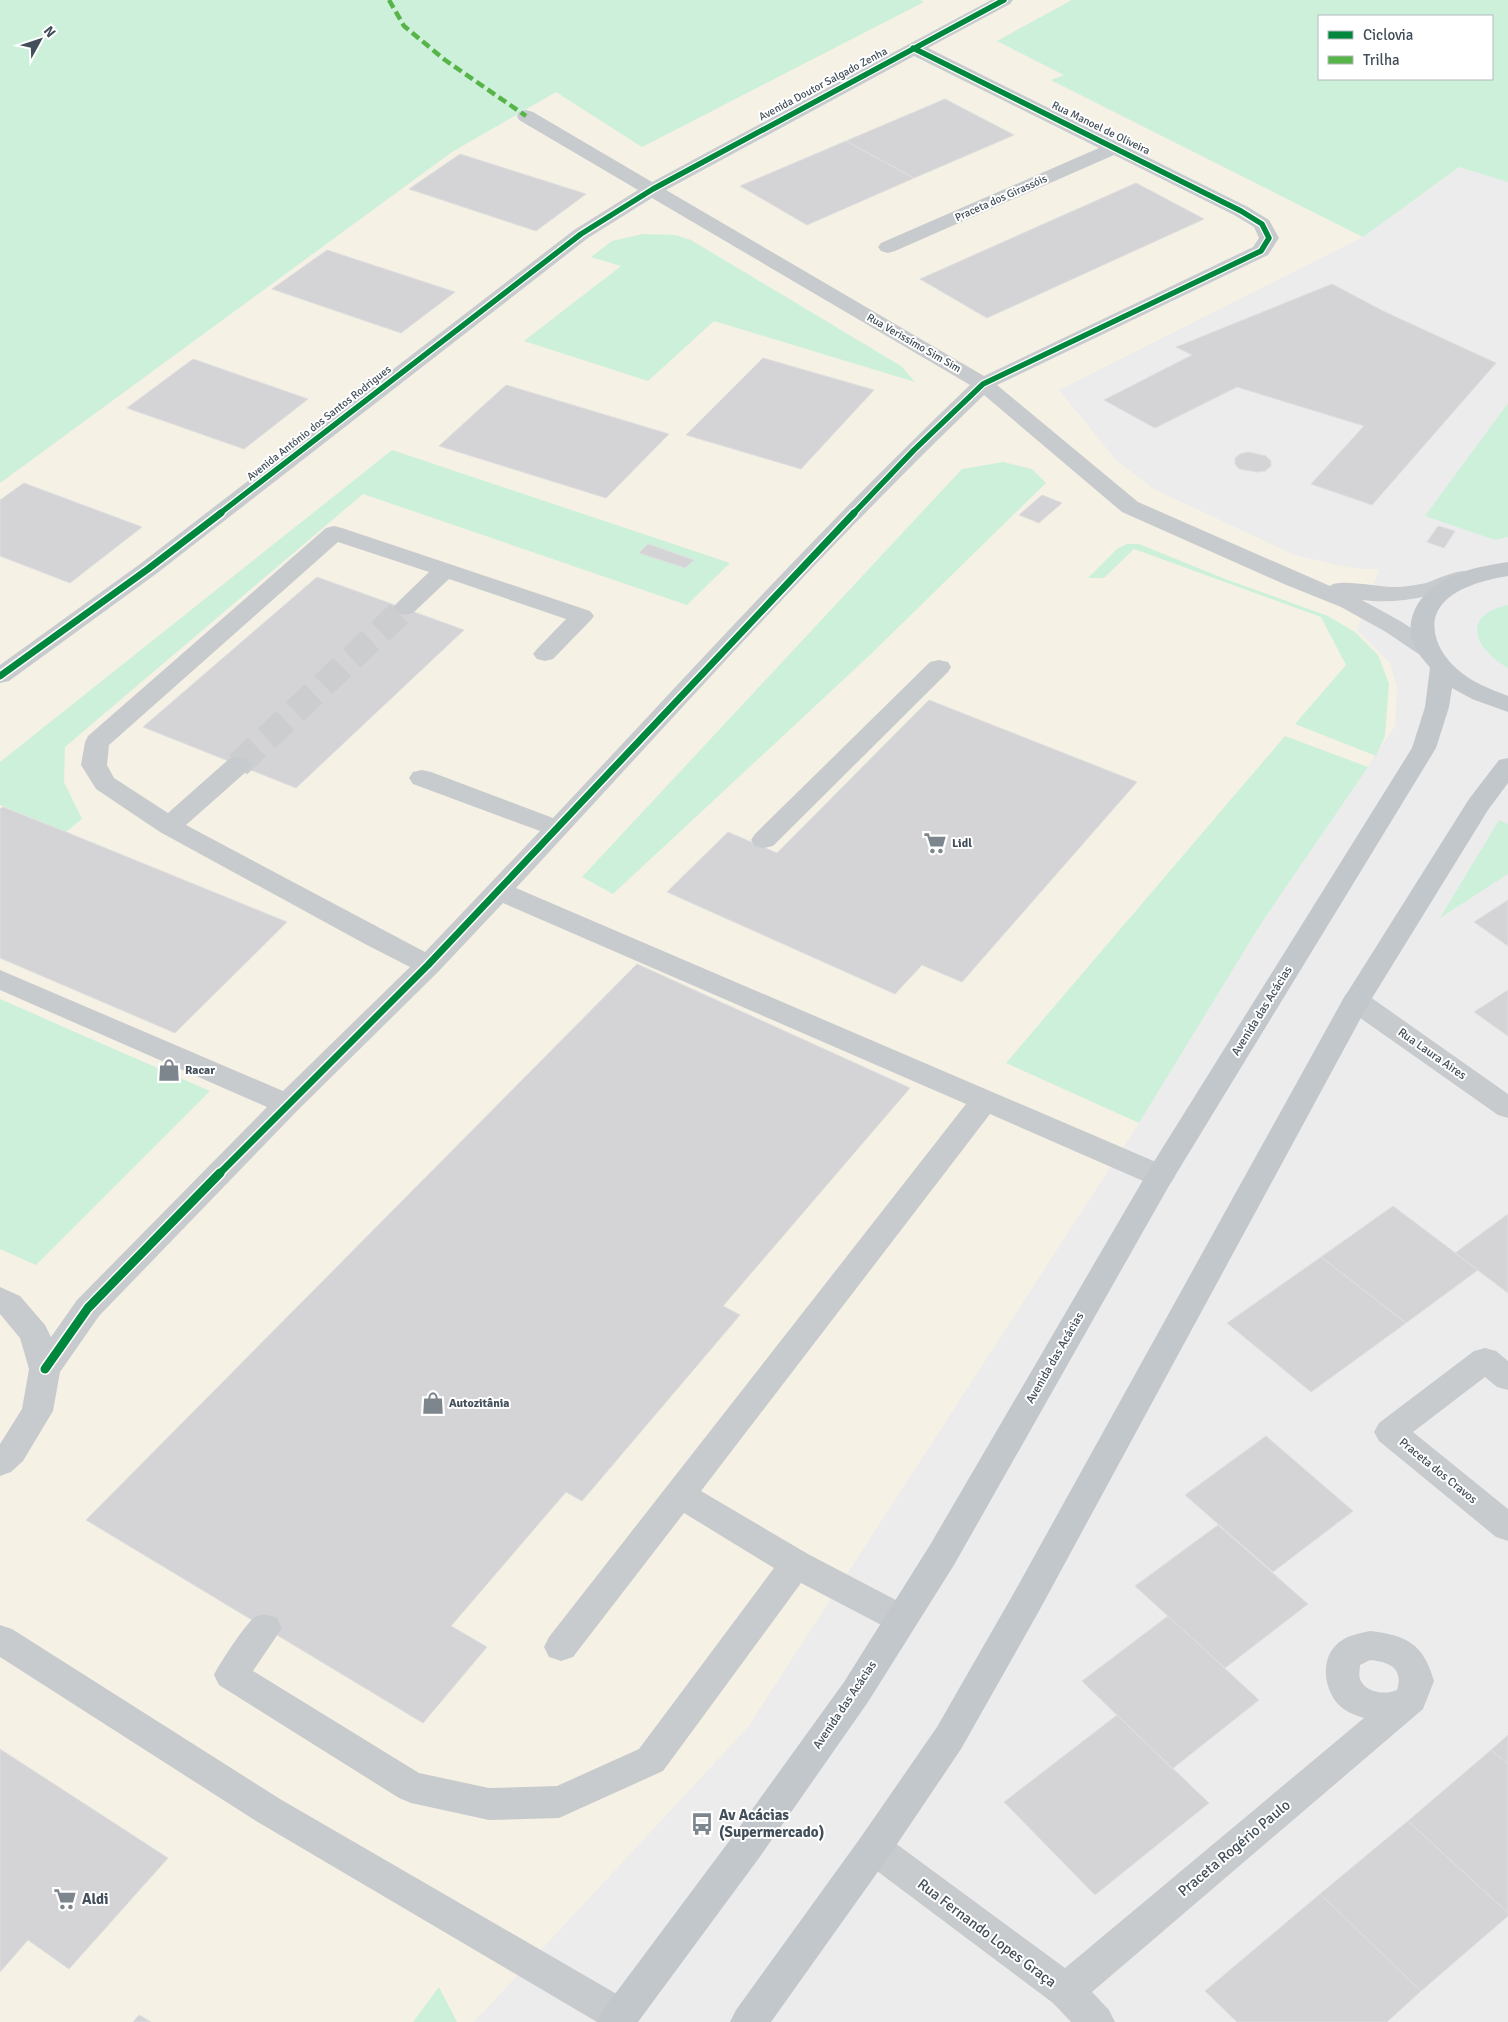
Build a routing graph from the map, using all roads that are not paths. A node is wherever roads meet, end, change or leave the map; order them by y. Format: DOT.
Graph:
graph roads {
  1 [pos="1004,0"];
  2 [pos="914,48"];
  3 [pos="526,116"];
  4 [pos="1115,148"];
  5 [pos="652,189"];
  6 [pos="888,247"];
  7 [pos="984,384"];
  8 [pos="1508,569"];
  9 [pos="445,570"];
  10 [pos="1467,577"];
  11 [pos="1292,579"];
  12 [pos="405,608"];
  13 [pos="545,654"];
  14 [pos="1435,659"];
  15 [pos="939,667"];
  16 [pos="0,676"];
  17 [pos="1508,704"];
  18 [pos="238,765"];
  19 [pos="1508,766"];
  20 [pos="422,778"];
  21 [pos="169,826"];
  22 [pos="556,828"];
  23 [pos="764,840"];
  24 [pos="498,891"];
  25 [pos="428,965"];
  26 [pos="0,979"];
  27 [pos="1356,1001"];
  28 [pos="984,1101"];
  29 [pos="287,1104"];
  30 [pos="1508,1108"];
  31 [pos="1160,1176"];
  32 [pos="0,1299"];
  33 [pos="45,1370"];
  34 [pos="1508,1378"];
  35 [pos="0,1463"];
  36 [pos="679,1494"];
  37 [pos="1508,1528"];
  38 [pos="796,1564"];
  39 [pos="901,1619"];
  40 [pos="265,1628"];
  41 [pos="0,1639"];
  42 [pos="561,1647"];
  43 [pos="1402,1705"];
  44 [pos="874,1848"];
  45 [pos="1066,1991"];
  46 [pos="618,2019"];
  47 [pos="749,2022"];
  48 [pos="1096,2022"];
  1 -- 2 [label="street, Avenida Doutor Salgado Zenha"];
  2 -- 4 [label="street, Rua Manoel de Oliveira"];
  2 -- 5 [label="street, Avenida Doutor Salgado Zenha"];
  3 -- 5 [label="street, Rua Verissímo Sim Sim"];
  4 -- 6 [label="street, Praceta dos Girassóis"];
  4 -- 7 [label="street, Rua Manoel de Oliveira"];
  5 -- 7 [label="street, Rua Verissímo Sim Sim"];
  5 -- 16 [label="street, Avenida António dos Santos Rodrigues"];
  7 -- 11 [label="street, Rua Verissímo Sim Sim"];
  7 -- 22 [label="street"];
  8 -- 10 [label="main road, Avenida das Acácias"];
  9 -- 12 [label="street"];
  9 -- 13 [label="street"];
  9 -- 21 [label="street"];
  10 -- 11 [label="street, Rua Verissímo Sim Sim"];
  10 -- 14 [label="main road, Avenida das Acácias"];
  11 -- 14 [label="street, Rua Verissímo Sim Sim"];
  14 -- 17 [label="main road"];
  14 -- 31 [label="main road, Avenida das Acácias"];
  15 -- 23 [label="street"];
  18 -- 21 [label="street"];
  19 -- 27 [label="main road"];
  20 -- 22 [label="street"];
  21 -- 25 [label="street"];
  22 -- 24 [label="street"];
  24 -- 25 [label="street"];
  24 -- 28 [label="street"];
  25 -- 29 [label="street"];
  26 -- 29 [label="street"];
  27 -- 30 [label="street, Rua Laura Aires"];
  27 -- 44 [label="main road"];
  28 -- 31 [label="street"];
  28 -- 36 [label="street"];
  29 -- 33 [label="street"];
  31 -- 39 [label="main road, Avenida das Acácias"];
  32 -- 33 [label="street"];
  33 -- 35 [label="street"];
  34 -- 37 [label="street, Praceta dos Cravos"];
  36 -- 38 [label="street"];
  36 -- 42 [label="street"];
  38 -- 39 [label="street"];
  38 -- 40 [label="street"];
  39 -- 46 [label="main road, Avenida das Acácias"];
  41 -- 46 [label="street"];
  43 -- 45 [label="street, Praceta Rogério Paulo"];
  44 -- 45 [label="street, Rua Fernando Lopes Graça"];
  44 -- 47 [label="main road"];
  45 -- 48 [label="street, Rua Fernando Lopes Graça"];
}
